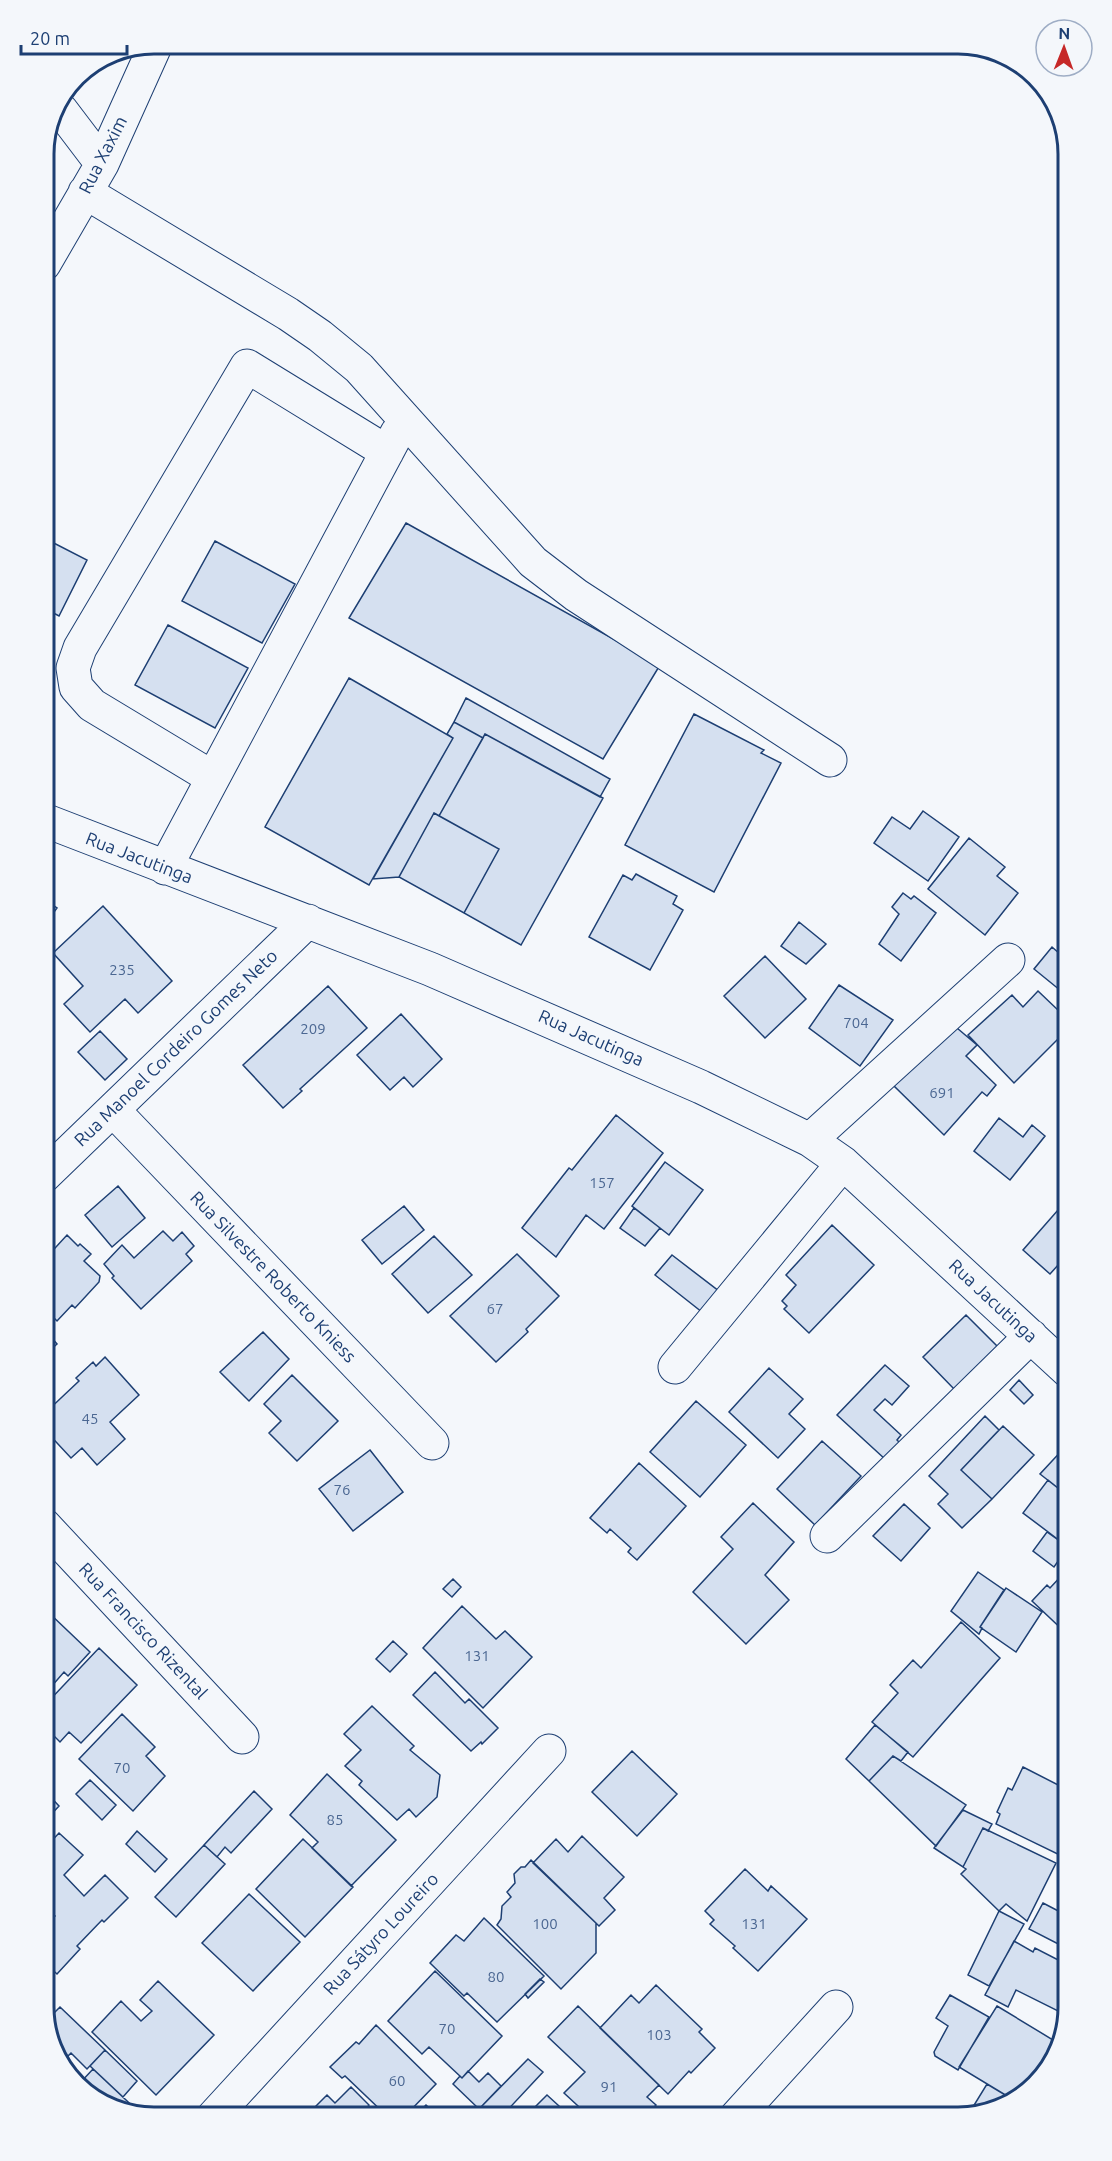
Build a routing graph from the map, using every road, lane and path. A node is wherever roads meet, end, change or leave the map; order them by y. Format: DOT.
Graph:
graph roads {
  1 [pos="151,54"];
  2 [pos="63,113"];
  3 [pos="102,164"];
  4 [pos="86,192"];
  5 [pos="54,247"];
  6 [pos="405,419"];
  7 [pos="387,452"];
  8 [pos="830,760"];
  9 [pos="213,778"];
  10 [pos="54,824"];
  11 [pos="165,868"];
  12 [pos="308,921"];
  13 [pos="1008,960"];
  14 [pos="113,1110"];
  15 [pos="810,1140"];
  16 [pos="843,1162"];
  17 [pos="54,1166"];
  18 [pos="1031,1336"];
  19 [pos="1058,1362"];
  20 [pos="675,1367"];
  21 [pos="432,1443"];
  22 [pos="54,1536"];
  23 [pos="827,1536"];
  24 [pos="242,1737"];
  25 [pos="549,1751"];
  26 [pos="836,2007"];
  27 [pos="222,2107"];
  28 [pos="745,2107"];
  1 -- 3 [label="street, Rua Xaxim"];
  2 -- 3 [label="street"];
  3 -- 4 [label="street, Rua Xaxim"];
  4 -- 5 [label="street, Rua Xaxim"];
  4 -- 6 [label="street"];
  6 -- 7 [label="street"];
  6 -- 8 [label="street"];
  7 -- 9 [label="street"];
  7 -- 9 [label="street"];
  9 -- 11 [label="street"];
  10 -- 11 [label="street, Rua Jacutinga"];
  11 -- 12 [label="street, Rua Jacutinga"];
  12 -- 14 [label="street, Rua Manoel Cordeiro Gomes Neto"];
  12 -- 15 [label="street, Rua Jacutinga"];
  13 -- 15 [label="street"];
  14 -- 17 [label="street, Rua Manoel Cordeiro Gomes Neto"];
  14 -- 21 [label="street, Rua Silvestre Roberto Kniess"];
  15 -- 16 [label="street, Rua Jacutinga"];
  16 -- 18 [label="street, Rua Jacutinga"];
  16 -- 20 [label="street"];
  18 -- 19 [label="street, Rua Jacutinga"];
  18 -- 23 [label="street"];
  22 -- 24 [label="street, Rua Francisco Rizental"];
  25 -- 27 [label="street, Rua Sátyro Loureiro"];
  26 -- 28 [label="street"];
}
